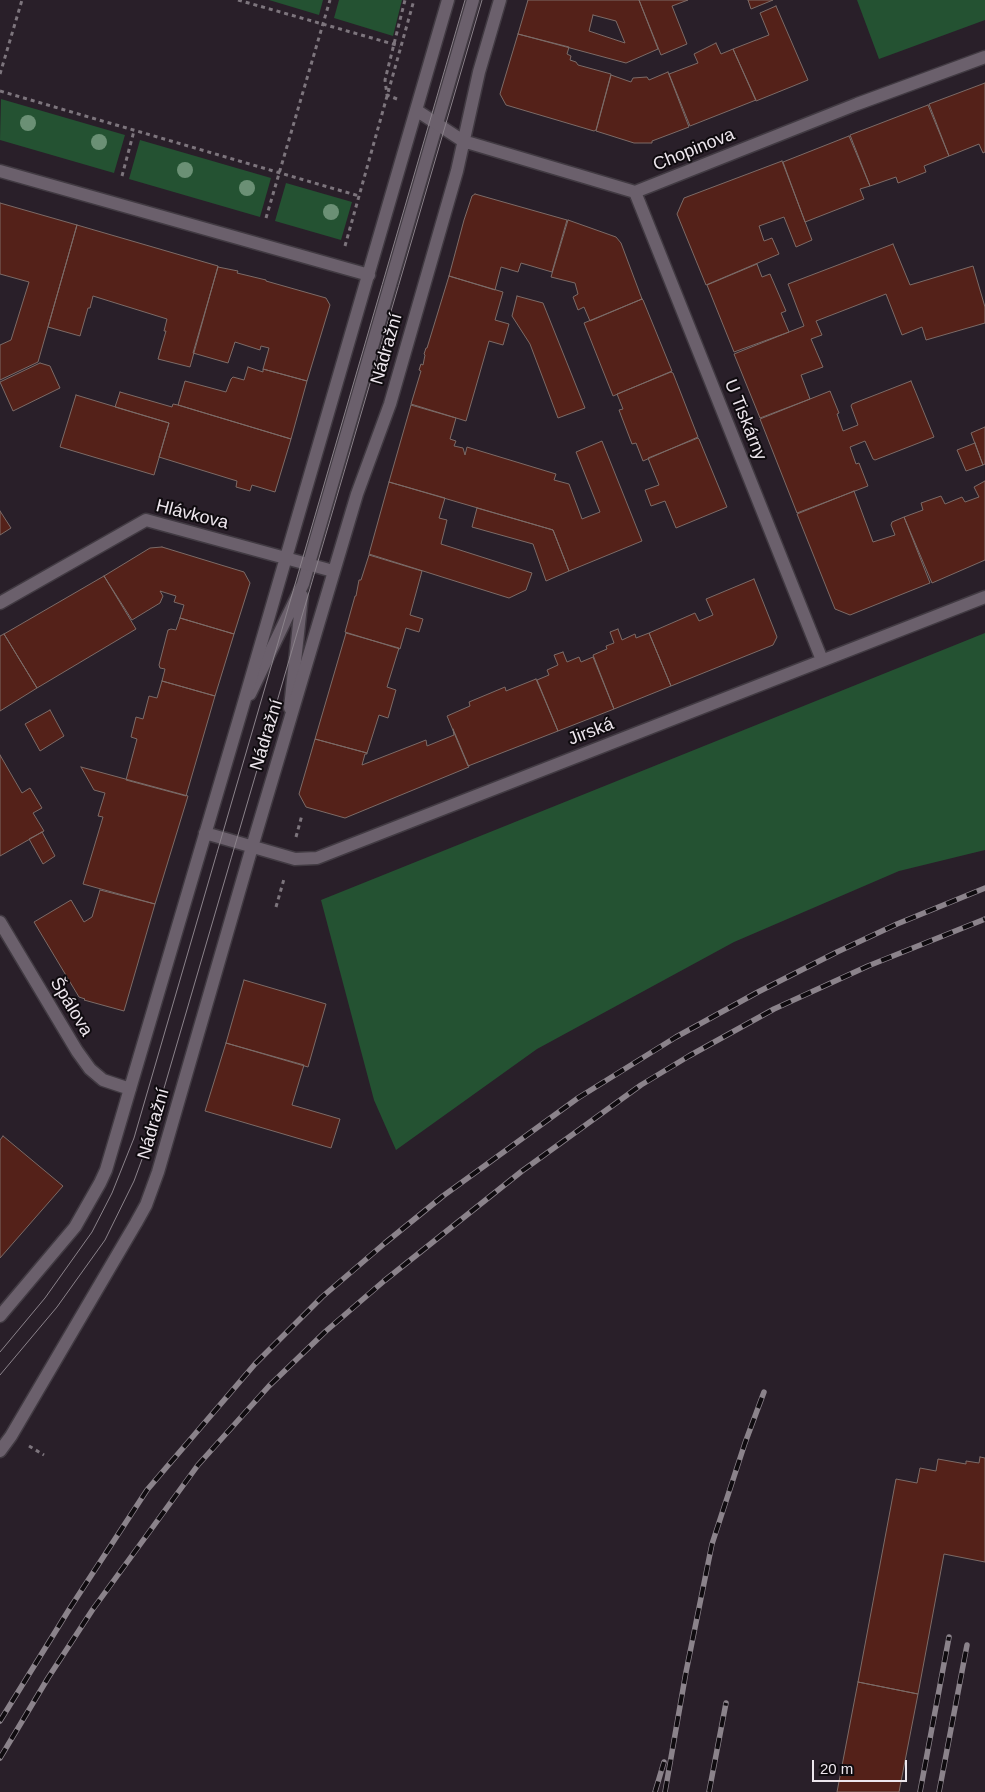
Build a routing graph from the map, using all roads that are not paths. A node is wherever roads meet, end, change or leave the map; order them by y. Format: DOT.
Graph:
graph roads {
  1 [pos="448,0"];
  2 [pos="473,0"];
  3 [pos="500,0"];
  4 [pos="985,57"];
  5 [pos="416,110"];
  6 [pos="438,124"];
  7 [pos="464,141"];
  8 [pos="0,171"];
  9 [pos="635,192"];
  10 [pos="369,275"];
  11 [pos="286,558"];
  12 [pos="309,564"];
  13 [pos="334,571"];
  14 [pos="303,584"];
  15 [pos="985,597"];
  16 [pos="0,603"];
  17 [pos="822,660"];
  18 [pos="242,709"];
  19 [pos="289,723"];
  20 [pos="205,833"];
  21 [pos="252,847"];
  22 [pos="0,922"];
  23 [pos="130,1089"];
  24 [pos="0,1316"];
  25 [pos="0,1451"];
  1 -- 5 [label="street, Nádražní"];
  2 -- 6 [label="street"];
  3 -- 7 [label="street, Nádražní"];
  4 -- 9 [label="street, Chopinova"];
  5 -- 6 [label="street"];
  5 -- 10 [label="street, Nádražní"];
  6 -- 7 [label="street"];
  6 -- 12 [label="street"];
  7 -- 9 [label="street"];
  7 -- 13 [label="street, Nádražní"];
  8 -- 10 [label="street"];
  9 -- 17 [label="street, U Tiskárny"];
  10 -- 11 [label="street, Nádražní"];
  11 -- 12 [label="street, Hlávkova"];
  11 -- 16 [label="street, Hlávkova"];
  11 -- 18 [label="street, Nádražní"];
  12 -- 13 [label="street, Hlávkova"];
  12 -- 14 [label="street"];
  13 -- 19 [label="street, Nádražní"];
  14 -- 18 [label="street"];
  14 -- 19 [label="street"];
  15 -- 17 [label="street, Jirská"];
  17 -- 21 [label="street, Jirská"];
  18 -- 20 [label="street, Nádražní"];
  19 -- 21 [label="street, Nádražní"];
  20 -- 21 [label="street, Jirská"];
  20 -- 23 [label="street, Nádražní"];
  21 -- 25 [label="street, Nádražní"];
  22 -- 23 [label="street, Špálova"];
  23 -- 24 [label="street, Nádražní"];
}
